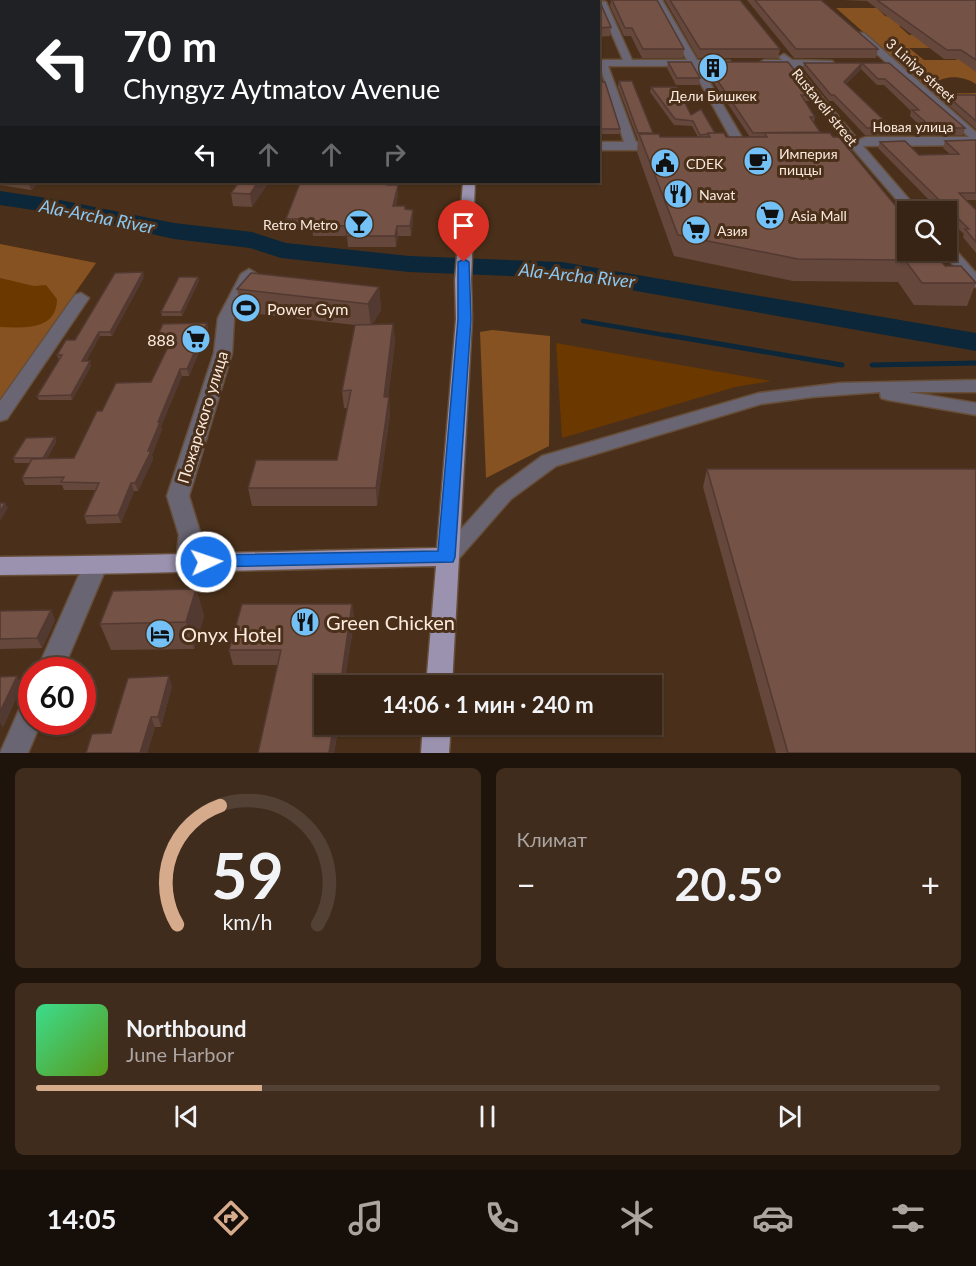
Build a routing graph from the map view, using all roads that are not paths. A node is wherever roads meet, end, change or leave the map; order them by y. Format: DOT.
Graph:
graph roads {
  1 [pos="658,0"];
  2 [pos="600,2"];
  3 [pos="854,30"];
  4 [pos="774,43"];
  5 [pos="600,63"];
  6 [pos="629,63"];
  7 [pos="694,63"];
  8 [pos="742,63"];
  9 [pos="754,63"];
  10 [pos="789,63"];
  11 [pos="843,63"];
  12 [pos="879,63"];
  13 [pos="894,63"];
  14 [pos="976,139"];
  15 [pos="600,146"];
  16 [pos="631,146"];
  17 [pos="675,146"];
  18 [pos="741,146"];
  19 [pos="807,146"];
  20 [pos="856,146"];
  21 [pos="469,183"];
  22 [pos="904,201"];
  23 [pos="957,260"];
  24 [pos="249,274"];
  25 [pos="976,282"];
  26 [pos="81,298"];
  27 [pos="976,386"];
  28 [pos="870,387"];
  29 [pos="976,409"];
  30 [pos="0,415"];
  31 [pos="447,557"];
  32 [pos="188,563"];
  33 [pos="0,566"];
  34 [pos="95,566"];
  35 [pos="56,657"];
  36 [pos="440,675"];
  37 [pos="22,735"];
  38 [pos="436,735"];
  39 [pos="14,753"];
  40 [pos="435,753"];
  1 -- 7 [label="street"];
  2 -- 6 [label="street"];
  3 -- 13 [label="street, 3 Liniya street"];
  4 -- 10 [label="street, Rustaveli street"];
  5 -- 6 [label="street"];
  5 -- 16 [label="street"];
  6 -- 7 [label="street"];
  7 -- 8 [label="street"];
  7 -- 18 [label="street"];
  9 -- 10 [label="street"];
  10 -- 11 [label="street"];
  10 -- 20 [label="street, Rustaveli street"];
  12 -- 13 [label="street"];
  13 -- 14 [label="street, 3 Liniya street"];
  14 -- 20 [label="street, Новая улица"];
  15 -- 16 [label="street"];
  16 -- 17 [label="street"];
  19 -- 20 [label="street, Новая улица"];
  20 -- 22 [label="street, Rustaveli street"];
  21 -- 31 [label="main road"];
  23 -- 25 [label="street"];
  24 -- 32 [label="street, Пожарского улица"];
  26 -- 30 [label="street"];
  27 -- 28 [label="street"];
  28 -- 29 [label="street"];
  28 -- 31 [label="street"];
  31 -- 32 [label="main road"];
  31 -- 36 [label="main road"];
  32 -- 34 [label="main road"];
  33 -- 34 [label="main road"];
  34 -- 35 [label="street"];
  37 -- 39 [label="street"];
  38 -- 40 [label="main road"];
}
